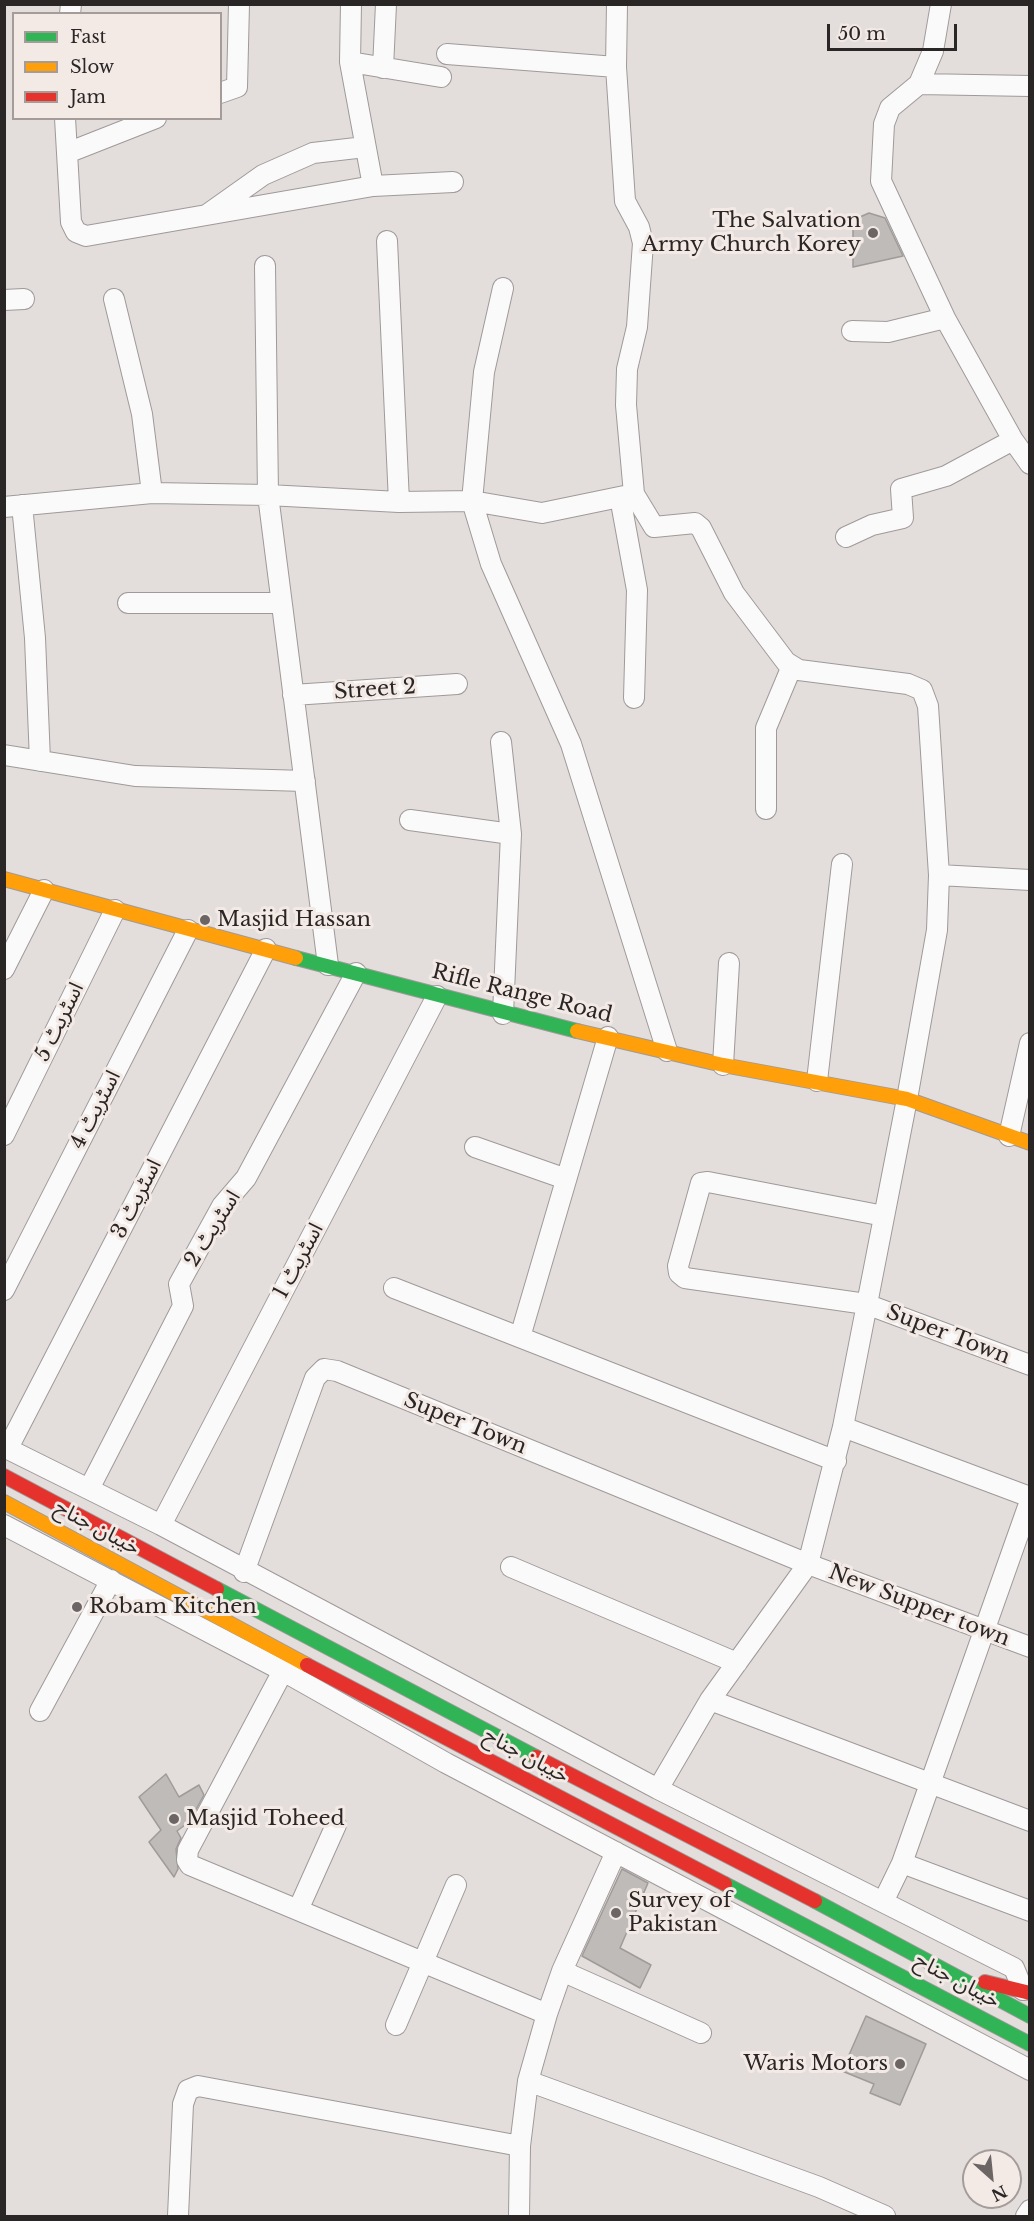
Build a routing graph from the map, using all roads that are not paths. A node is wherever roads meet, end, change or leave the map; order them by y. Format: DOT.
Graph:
graph roads {
  1 [pos="238,4"];
  2 [pos="351,4"];
  3 [pos="386,4"];
  4 [pos="617,4"];
  5 [pos="941,4"];
  6 [pos="447,54"];
  7 [pos="350,62"];
  8 [pos="616,67"];
  9 [pos="383,68"];
  10 [pos="441,77"];
  11 [pos="919,84"];
  12 [pos="1029,86"];
  13 [pos="226,89"];
  14 [pos="64,120"];
  15 [pos="151,120"];
  16 [pos="365,147"];
  17 [pos="67,153"];
  18 [pos="453,182"];
  19 [pos="373,186"];
  20 [pos="203,218"];
  21 [pos="387,241"];
  22 [pos="265,266"];
  23 [pos="503,288"];
  24 [pos="114,299"];
  25 [pos="945,318"];
  26 [pos="852,331"];
  27 [pos="1013,440"];
  28 [pos="1029,464"];
  29 [pos="152,494"];
  30 [pos="268,495"];
  31 [pos="627,495"];
  32 [pos="472,501"];
  33 [pos="399,502"];
  34 [pos="13,506"];
  35 [pos="846,537"];
  36 [pos="128,603"];
  37 [pos="281,603"];
  38 [pos="792,666"];
  39 [pos="457,684"];
  40 [pos="293,695"];
  41 [pos="634,698"];
  42 [pos="501,742"];
  43 [pos="4,755"];
  44 [pos="40,760"];
  45 [pos="305,781"];
  46 [pos="766,809"];
  47 [pos="410,820"];
  48 [pos="511,834"];
  49 [pos="842,864"];
  50 [pos="939,875"];
  51 [pos="4,879"];
  52 [pos="1029,880"];
  53 [pos="44,890"];
  54 [pos="115,910"];
  55 [pos="188,930"];
  56 [pos="266,949"];
  57 [pos="729,963"];
  58 [pos="328,965"];
  59 [pos="4,969"];
  60 [pos="356,973"];
  61 [pos="437,996"];
  62 [pos="503,1014"];
  63 [pos="608,1037"];
  64 [pos="1029,1043"];
  65 [pos="667,1051"];
  66 [pos="723,1065"];
  67 [pos="818,1082"];
  68 [pos="907,1099"];
  69 [pos="4,1135"];
  70 [pos="1009,1136"];
  71 [pos="1029,1143"];
  72 [pos="475,1147"];
  73 [pos="566,1179"];
  74 [pos="884,1216"];
  75 [pos="394,1288"];
  76 [pos="4,1290"];
  77 [pos="866,1304"];
  78 [pos="520,1337"];
  79 [pos="1029,1365"];
  80 [pos="843,1427"];
  81 [pos="6,1448"];
  82 [pos="836,1461"];
  83 [pos="4,1476"];
  84 [pos="89,1489"];
  85 [pos="1029,1499"];
  86 [pos="4,1502"];
  87 [pos="4,1525"];
  88 [pos="161,1525"];
  89 [pos="808,1564"];
  90 [pos="511,1567"];
  91 [pos="244,1572"];
  92 [pos="111,1580"];
  93 [pos="985,1631"];
  94 [pos="1029,1647"];
  95 [pos="737,1663"];
  96 [pos="283,1671"];
  97 [pos="711,1700"];
  98 [pos="40,1711"];
  99 [pos="930,1783"];
  100 [pos="658,1789"];
  101 [pos="1029,1821"];
  102 [pos="336,1825"];
  103 [pos="616,1852"];
  104 [pos="902,1863"];
  105 [pos="456,1885"];
  106 [pos="884,1900"];
  107 [pos="298,1910"];
  108 [pos="1029,1911"];
  109 [pos="423,1963"];
  110 [pos="562,1971"];
  111 [pos="963,1978"];
  112 [pos="1026,1991"];
  113 [pos="547,2014"];
  114 [pos="1028,2015"];
  115 [pos="396,2025"];
  116 [pos="701,2033"];
  117 [pos="1029,2044"];
  118 [pos="1029,2070"];
  119 [pos="528,2081"];
  120 [pos="520,2146"];
  121 [pos="1029,2210"];
  122 [pos="178,2217"];
  123 [pos="519,2217"];
  124 [pos="885,2217"];
  125 [pos="1026,2217"];
  1 -- 13 [label="street"];
  2 -- 7 [label="street"];
  3 -- 9 [label="street"];
  4 -- 8 [label="street"];
  5 -- 11 [label="street"];
  6 -- 8 [label="street"];
  7 -- 9 [label="street"];
  7 -- 16 [label="street"];
  8 -- 31 [label="street"];
  9 -- 10 [label="street"];
  11 -- 12 [label="street"];
  11 -- 25 [label="street"];
  14 -- 17 [label="street"];
  15 -- 17 [label="street"];
  16 -- 19 [label="street"];
  16 -- 20 [label="street"];
  17 -- 20 [label="street"];
  18 -- 19 [label="street"];
  19 -- 20 [label="street"];
  21 -- 33 [label="street"];
  22 -- 30 [label="street"];
  23 -- 32 [label="street"];
  24 -- 29 [label="street"];
  25 -- 26 [label="street"];
  25 -- 27 [label="street"];
  27 -- 28 [label="street"];
  27 -- 35 [label="street"];
  29 -- 30 [label="street"];
  29 -- 34 [label="street"];
  30 -- 33 [label="street"];
  30 -- 37 [label="street"];
  31 -- 32 [label="street"];
  31 -- 38 [label="street"];
  31 -- 41 [label="street"];
  32 -- 33 [label="street"];
  32 -- 65 [label="street"];
  34 -- 44 [label="street"];
  36 -- 37 [label="street"];
  37 -- 40 [label="street"];
  38 -- 46 [label="street"];
  38 -- 50 [label="street"];
  39 -- 40 [label="street, Street 2"];
  40 -- 45 [label="street"];
  42 -- 48 [label="street"];
  43 -- 44 [label="street"];
  44 -- 45 [label="street"];
  45 -- 58 [label="street"];
  47 -- 48 [label="street"];
  48 -- 62 [label="street"];
  49 -- 67 [label="street"];
  50 -- 52 [label="street"];
  50 -- 68 [label="street"];
  51 -- 53 [label="main road, Rifle Range Road"];
  53 -- 54 [label="main road, Rifle Range Road"];
  53 -- 59 [label="street"];
  54 -- 55 [label="main road, Rifle Range Road"];
  54 -- 69 [label="street, اسٹریٹ 5"];
  55 -- 56 [label="main road, Rifle Range Road"];
  55 -- 76 [label="street, اسٹریٹ 4"];
  56 -- 58 [label="main road, Rifle Range Road"];
  56 -- 81 [label="street, اسٹریٹ 3"];
  57 -- 66 [label="street"];
  58 -- 60 [label="main road, Rifle Range Road"];
  60 -- 61 [label="main road, Rifle Range Road"];
  60 -- 84 [label="street, اسٹریٹ 2"];
  61 -- 62 [label="main road, Rifle Range Road"];
  61 -- 88 [label="street, اسٹریٹ 1"];
  62 -- 63 [label="main road, Rifle Range Road"];
  63 -- 65 [label="main road, Rifle Range Road"];
  63 -- 73 [label="street"];
  64 -- 70 [label="street"];
  65 -- 66 [label="main road, Rifle Range Road"];
  66 -- 67 [label="main road, Rifle Range Road"];
  67 -- 68 [label="main road, Rifle Range Road"];
  68 -- 70 [label="main road, Rifle Range Road"];
  68 -- 74 [label="street"];
  70 -- 71 [label="main road, Rifle Range Road"];
  72 -- 73 [label="street"];
  73 -- 78 [label="street"];
  74 -- 77 [label="street"];
  74 -- 77 [label="street, Super Town"];
  75 -- 78 [label="street"];
  77 -- 79 [label="street, Super Town"];
  77 -- 80 [label="street, Super Town"];
  78 -- 82 [label="street"];
  80 -- 82 [label="street, Super Town"];
  80 -- 85 [label="street"];
  81 -- 84 [label="street"];
  82 -- 89 [label="street, Super Town"];
  83 -- 111 [label="main road, خیبان جناح"];
  84 -- 88 [label="street"];
  85 -- 93 [label="street"];
  86 -- 117 [label="main road, خیبان جناح"];
  87 -- 92 [label="street"];
  88 -- 91 [label="street"];
  89 -- 91 [label="street, Super Town"];
  89 -- 93 [label="street, New Supper town"];
  89 -- 95 [label="street, Super Town"];
  90 -- 95 [label="street"];
  91 -- 100 [label="street"];
  92 -- 96 [label="street"];
  92 -- 98 [label="street"];
  93 -- 94 [label="street, New Supper town"];
  93 -- 99 [label="street"];
  95 -- 97 [label="street, Super Town"];
  96 -- 103 [label="street"];
  96 -- 107 [label="street"];
  97 -- 99 [label="street"];
  97 -- 100 [label="street, Super Town"];
  99 -- 101 [label="street"];
  99 -- 104 [label="street"];
  100 -- 106 [label="street"];
  102 -- 107 [label="street"];
  103 -- 110 [label="street"];
  103 -- 118 [label="street"];
  104 -- 106 [label="street"];
  104 -- 108 [label="street"];
  105 -- 109 [label="street"];
  106 -- 112 [label="street"];
  107 -- 109 [label="street"];
  109 -- 113 [label="street"];
  109 -- 115 [label="street"];
  110 -- 113 [label="street"];
  110 -- 116 [label="street"];
  111 -- 112 [label="main road"];
  111 -- 114 [label="main road, خیبان جناح"];
  113 -- 119 [label="street"];
  119 -- 120 [label="street"];
  119 -- 124 [label="street"];
  120 -- 122 [label="street"];
  120 -- 123 [label="street"];
  121 -- 125 [label="street"];
}
